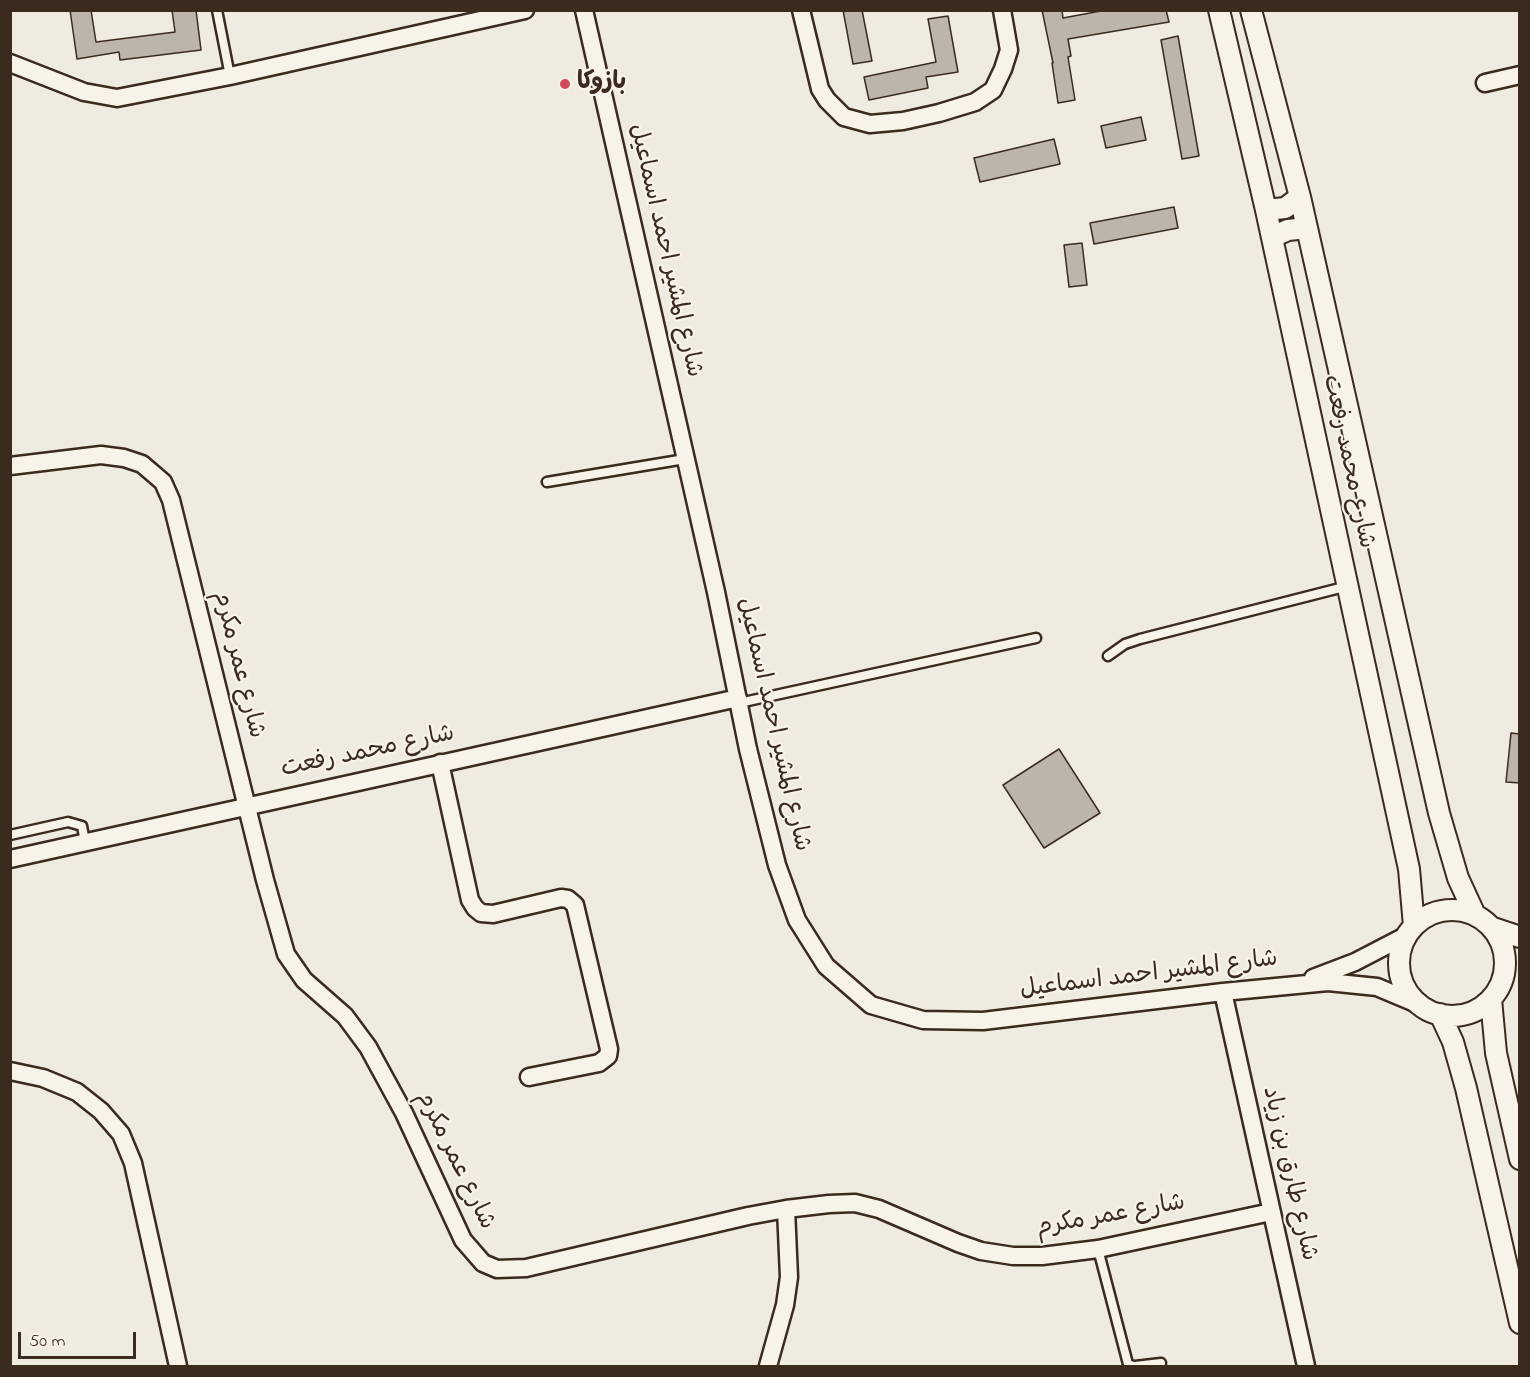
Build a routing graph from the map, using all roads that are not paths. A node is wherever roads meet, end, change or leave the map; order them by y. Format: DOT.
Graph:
graph roads {
  1 [pos="218,10"];
  2 [pos="525,10"];
  3 [pos="584,10"];
  4 [pos="801,10"];
  5 [pos="1002,10"];
  6 [pos="1219,10"];
  7 [pos="1251,10"];
  8 [pos="10,63"];
  9 [pos="1520,75"];
  10 [pos="230,76"];
  11 [pos="1485,83"];
  12 [pos="1300,197"];
  13 [pos="1266,210"];
  14 [pos="1307,228"];
  15 [pos="1272,237"];
  16 [pos="685,459"];
  17 [pos="10,466"];
  18 [pos="546,482"];
  19 [pos="1348,586"];
  20 [pos="1036,638"];
  21 [pos="1108,656"];
  22 [pos="738,701"];
  23 [pos="440,763"];
  24 [pos="248,805"];
  25 [pos="10,835"];
  26 [pos="85,842"];
  27 [pos="10,859"];
  28 [pos="1475,915"];
  29 [pos="1493,928"];
  30 [pos="1410,931"];
  31 [pos="1520,937"];
  32 [pos="1295,984"];
  33 [pos="1520,984"];
  34 [pos="1223,992"];
  35 [pos="1494,995"];
  36 [pos="1420,1005"];
  37 [pos="1440,1014"];
  38 [pos="10,1071"];
  39 [pos="529,1077"];
  40 [pos="1520,1159"];
  41 [pos="786,1209"];
  42 [pos="1271,1212"];
  43 [pos="1098,1248"];
  44 [pos="1520,1323"];
  45 [pos="1161,1363"];
  46 [pos="178,1366"];
  47 [pos="768,1366"];
  48 [pos="1134,1366"];
  49 [pos="1306,1366"];
  1 -- 10 [label="lane"];
  2 -- 10 [label="street"];
  3 -- 16 [label="street, شارع المشير احمد اسماعيل"];
  4 -- 5 [label="street"];
  6 -- 13 [label="street, شارع محمد رفعت"];
  7 -- 12 [label="street, شارع محمد رفعت"];
  8 -- 10 [label="street"];
  9 -- 11 [label="street"];
  12 -- 13 [label="street"];
  12 -- 14 [label="street, شارع محمد رفعت"];
  13 -- 15 [label="street, شارع محمد رفعت"];
  14 -- 15 [label="street"];
  14 -- 28 [label="street, شارع محمد رفعت"];
  15 -- 19 [label="street, شارع محمد رفعت"];
  16 -- 18 [label="lane"];
  16 -- 22 [label="street, شارع المشير احمد اسماعيل"];
  17 -- 24 [label="street, شارع عمر مكرم"];
  19 -- 21 [label="lane"];
  19 -- 30 [label="street, شارع محمد رفعت"];
  20 -- 22 [label="lane"];
  22 -- 23 [label="street, شارع محمد رفعت"];
  22 -- 34 [label="street, شارع المشير احمد اسماعيل"];
  23 -- 24 [label="street, شارع محمد رفعت"];
  23 -- 39 [label="street"];
  24 -- 26 [label="street, شارع محمد رفعت"];
  24 -- 41 [label="street, شارع عمر مكرم"];
  25 -- 26 [label="lane"];
  26 -- 27 [label="street, شارع محمد رفعت"];
  28 -- 29 [label="street"];
  28 -- 30 [label="street"];
  29 -- 31 [label="street"];
  29 -- 35 [label="street"];
  30 -- 32 [label="street, شارع المشير احمد اسماعيل"];
  30 -- 36 [label="street"];
  32 -- 34 [label="street, شارع المشير احمد اسماعيل"];
  32 -- 36 [label="street, شارع المشير احمد اسماعيل"];
  33 -- 35 [label="street"];
  34 -- 42 [label="street, شارع طارق بن زياد"];
  35 -- 37 [label="street"];
  35 -- 40 [label="street"];
  36 -- 37 [label="street"];
  37 -- 44 [label="street"];
  38 -- 46 [label="street"];
  41 -- 43 [label="street, شارع عمر مكرم"];
  41 -- 47 [label="street"];
  42 -- 43 [label="street, شارع عمر مكرم"];
  42 -- 49 [label="street, شارع طارق بن زياد"];
  43 -- 48 [label="lane"];
  45 -- 48 [label="lane"];
}
